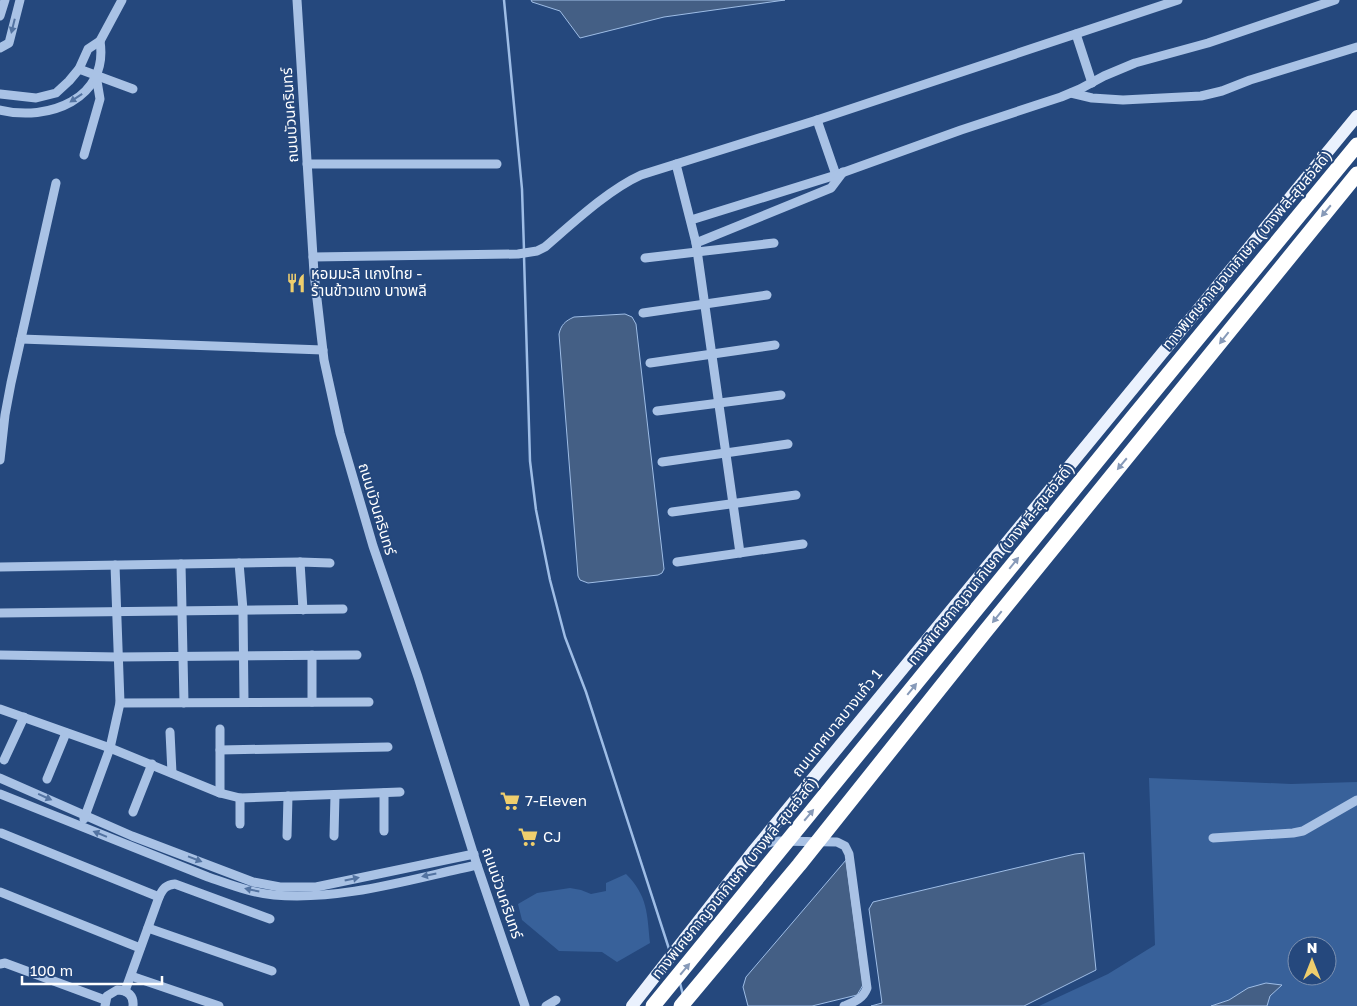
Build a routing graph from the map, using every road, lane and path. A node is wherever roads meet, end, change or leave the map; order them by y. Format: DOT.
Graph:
graph roads {
  1 [pos="5,0"];
  2 [pos="20,0"];
  3 [pos="122,0"];
  4 [pos="297,0"];
  5 [pos="1178,0"];
  6 [pos="1336,0"];
  7 [pos="0,16"];
  8 [pos="1076,34"];
  9 [pos="100,41"];
  10 [pos="1357,47"];
  11 [pos="0,48"];
  12 [pos="79,69"];
  13 [pos="96,75"];
  14 [pos="1092,82"];
  15 [pos="133,89"];
  16 [pos="1071,93"];
  17 [pos="0,94"];
  18 [pos="10,96"];
  19 [pos="4,111"];
  20 [pos="1357,116"];
  21 [pos="817,120"];
  22 [pos="1357,145"];
  23 [pos="84,155"];
  24 [pos="307,164"];
  25 [pos="497,164"];
  26 [pos="676,164"];
  27 [pos="840,174"];
  28 [pos="1357,174"];
  29 [pos="56,183"];
  30 [pos="691,220"];
  31 [pos="774,243"];
  32 [pos="697,248"];
  33 [pos="313,257"];
  34 [pos="646,258"];
  35 [pos="767,295"];
  36 [pos="705,304"];
  37 [pos="643,313"];
  38 [pos="21,339"];
  39 [pos="775,345"];
  40 [pos="323,350"];
  41 [pos="712,355"];
  42 [pos="650,363"];
  43 [pos="781,395"];
  44 [pos="719,404"];
  45 [pos="657,411"];
  46 [pos="788,444"];
  47 [pos="726,453"];
  48 [pos="0,460"];
  49 [pos="662,462"];
  50 [pos="796,495"];
  51 [pos="733,502"];
  52 [pos="672,512"];
  53 [pos="803,544"];
  54 [pos="740,553"];
  55 [pos="300,562"];
  56 [pos="677,562"];
  57 [pos="239,563"];
  58 [pos="330,563"];
  59 [pos="181,564"];
  60 [pos="115,565"];
  61 [pos="0,567"];
  62 [pos="343,609"];
  63 [pos="243,610"];
  64 [pos="303,610"];
  65 [pos="117,611"];
  66 [pos="183,611"];
  67 [pos="0,613"];
  68 [pos="0,655"];
  69 [pos="312,655"];
  70 [pos="356,655"];
  71 [pos="184,656"];
  72 [pos="244,656"];
  73 [pos="118,657"];
  74 [pos="244,702"];
  75 [pos="312,702"];
  76 [pos="369,702"];
  77 [pos="120,703"];
  78 [pos="184,703"];
  79 [pos="0,709"];
  80 [pos="24,716"];
  81 [pos="220,729"];
  82 [pos="170,732"];
  83 [pos="66,733"];
  84 [pos="388,747"];
  85 [pos="110,748"];
  86 [pos="220,750"];
  87 [pos="4,760"];
  88 [pos="152,764"];
  89 [pos="172,773"];
  90 [pos="2,778"];
  91 [pos="47,779"];
  92 [pos="0,792"];
  93 [pos="400,792"];
  94 [pos="220,793"];
  95 [pos="384,793"];
  96 [pos="335,795"];
  97 [pos="288,796"];
  98 [pos="240,798"];
  99 [pos="1357,800"];
  100 [pos="133,812"];
  101 [pos="85,815"];
  102 [pos="240,824"];
  103 [pos="81,826"];
  104 [pos="384,831"];
  105 [pos="1,833"];
  106 [pos="287,836"];
  107 [pos="334,836"];
  108 [pos="1213,838"];
  109 [pos="754,850"];
  110 [pos="474,854"];
  111 [pos="477,865"];
  112 [pos="0,892"];
  113 [pos="159,897"];
  114 [pos="270,919"];
  115 [pos="148,928"];
  116 [pos="140,948"];
  117 [pos="2,961"];
  118 [pos="272,971"];
  119 [pos="131,976"];
  120 [pos="126,991"];
  121 [pos="556,1000"];
  122 [pos="105,1003"];
  123 [pos="133,1006"];
  124 [pos="218,1006"];
  125 [pos="525,1006"];
  126 [pos="546,1006"];
  127 [pos="632,1006"];
  128 [pos="653,1006"];
  129 [pos="680,1006"];
  130 [pos="844,1006"];
  1 -- 7 [label="street"];
  2 -- 11 [label="street, one-way"];
  3 -- 9 [label="street"];
  4 -- 24 [label="street, ถนนบัวนครินทร์"];
  5 -- 8 [label="street"];
  6 -- 14 [label="street"];
  8 -- 14 [label="street"];
  8 -- 21 [label="street"];
  9 -- 12 [label="street"];
  9 -- 13 [label="street"];
  10 -- 16 [label="street"];
  12 -- 13 [label="street"];
  12 -- 18 [label="street"];
  13 -- 15 [label="street"];
  13 -- 19 [label="street, one-way"];
  13 -- 23 [label="street"];
  14 -- 16 [label="street"];
  16 -- 27 [label="street"];
  17 -- 18 [label="street"];
  18 -- 19 [label="street"];
  20 -- 109 [label="main road, ถนนเทศบาลบางแก้ว 1"];
  21 -- 26 [label="street"];
  21 -- 27 [label="street"];
  128 -- 22 [label="highway, ทางพิเศษกาญจนาภิเษก (บางพลี-สุขสวัสดิ์), one-way, bridge"];
  24 -- 25 [label="street"];
  24 -- 33 [label="street, ถนนบัวนครินทร์"];
  26 -- 30 [label="street"];
  26 -- 33 [label="street"];
  27 -- 30 [label="street"];
  27 -- 32 [label="street"];
  28 -- 129 [label="highway, one-way, bridge"];
  29 -- 38 [label="street"];
  30 -- 32 [label="street"];
  31 -- 32 [label="street"];
  32 -- 34 [label="street"];
  32 -- 36 [label="street"];
  33 -- 40 [label="street, ถนนบัวนครินทร์"];
  35 -- 36 [label="street"];
  36 -- 37 [label="street"];
  36 -- 41 [label="street"];
  38 -- 40 [label="street"];
  38 -- 48 [label="street"];
  39 -- 41 [label="street"];
  40 -- 110 [label="street, ถนนบัวนครินทร์"];
  41 -- 42 [label="street"];
  41 -- 44 [label="street"];
  43 -- 44 [label="street"];
  44 -- 45 [label="street"];
  44 -- 47 [label="street"];
  46 -- 47 [label="street"];
  47 -- 49 [label="street"];
  47 -- 51 [label="street"];
  50 -- 51 [label="street"];
  51 -- 52 [label="street"];
  51 -- 54 [label="street"];
  53 -- 54 [label="street"];
  54 -- 56 [label="street"];
  55 -- 57 [label="street"];
  55 -- 58 [label="street"];
  55 -- 64 [label="street"];
  57 -- 59 [label="street"];
  57 -- 63 [label="street"];
  59 -- 60 [label="street"];
  59 -- 66 [label="street"];
  60 -- 61 [label="street"];
  60 -- 65 [label="street"];
  62 -- 64 [label="street"];
  63 -- 64 [label="street"];
  63 -- 66 [label="street"];
  63 -- 72 [label="street"];
  65 -- 66 [label="street"];
  65 -- 67 [label="street"];
  65 -- 73 [label="street"];
  66 -- 71 [label="street"];
  68 -- 73 [label="street"];
  69 -- 70 [label="street"];
  69 -- 72 [label="street"];
  69 -- 75 [label="street"];
  71 -- 72 [label="street"];
  71 -- 73 [label="street"];
  71 -- 78 [label="street"];
  72 -- 74 [label="street"];
  73 -- 77 [label="street"];
  74 -- 75 [label="street"];
  74 -- 78 [label="street"];
  75 -- 76 [label="street"];
  77 -- 78 [label="street"];
  77 -- 85 [label="street"];
  79 -- 80 [label="street"];
  80 -- 83 [label="street"];
  80 -- 87 [label="street"];
  81 -- 86 [label="street"];
  82 -- 89 [label="street"];
  83 -- 85 [label="street"];
  83 -- 91 [label="street"];
  84 -- 86 [label="street"];
  85 -- 88 [label="street"];
  85 -- 101 [label="street"];
  86 -- 94 [label="street"];
  88 -- 89 [label="street"];
  88 -- 100 [label="street"];
  89 -- 94 [label="street"];
  90 -- 92 [label="street"];
  90 -- 101 [label="street, one-way"];
  92 -- 103 [label="street"];
  93 -- 95 [label="street"];
  94 -- 98 [label="street"];
  95 -- 96 [label="street"];
  95 -- 104 [label="street"];
  96 -- 97 [label="street"];
  96 -- 107 [label="street"];
  97 -- 98 [label="street"];
  97 -- 106 [label="street"];
  98 -- 102 [label="street"];
  99 -- 108 [label="street"];
  101 -- 103 [label="street"];
  101 -- 110 [label="street, one-way"];
  111 -- 103 [label="street, one-way"];
  105 -- 113 [label="street"];
  109 -- 127 [label="main road, ถนนเทศบาลบางแก้ว 1"];
  109 -- 130 [label="street"];
  110 -- 111 [label="street, ถนนบัวนครินทร์"];
  111 -- 125 [label="street, ถนนบัวนครินทร์"];
  112 -- 116 [label="street"];
  113 -- 114 [label="street"];
  113 -- 115 [label="street"];
  115 -- 116 [label="street"];
  115 -- 118 [label="street"];
  116 -- 119 [label="street"];
  117 -- 122 [label="street"];
  119 -- 120 [label="street"];
  119 -- 124 [label="street"];
  120 -- 122 [label="street"];
  120 -- 123 [label="street"];
  121 -- 126 [label="street"];
}
